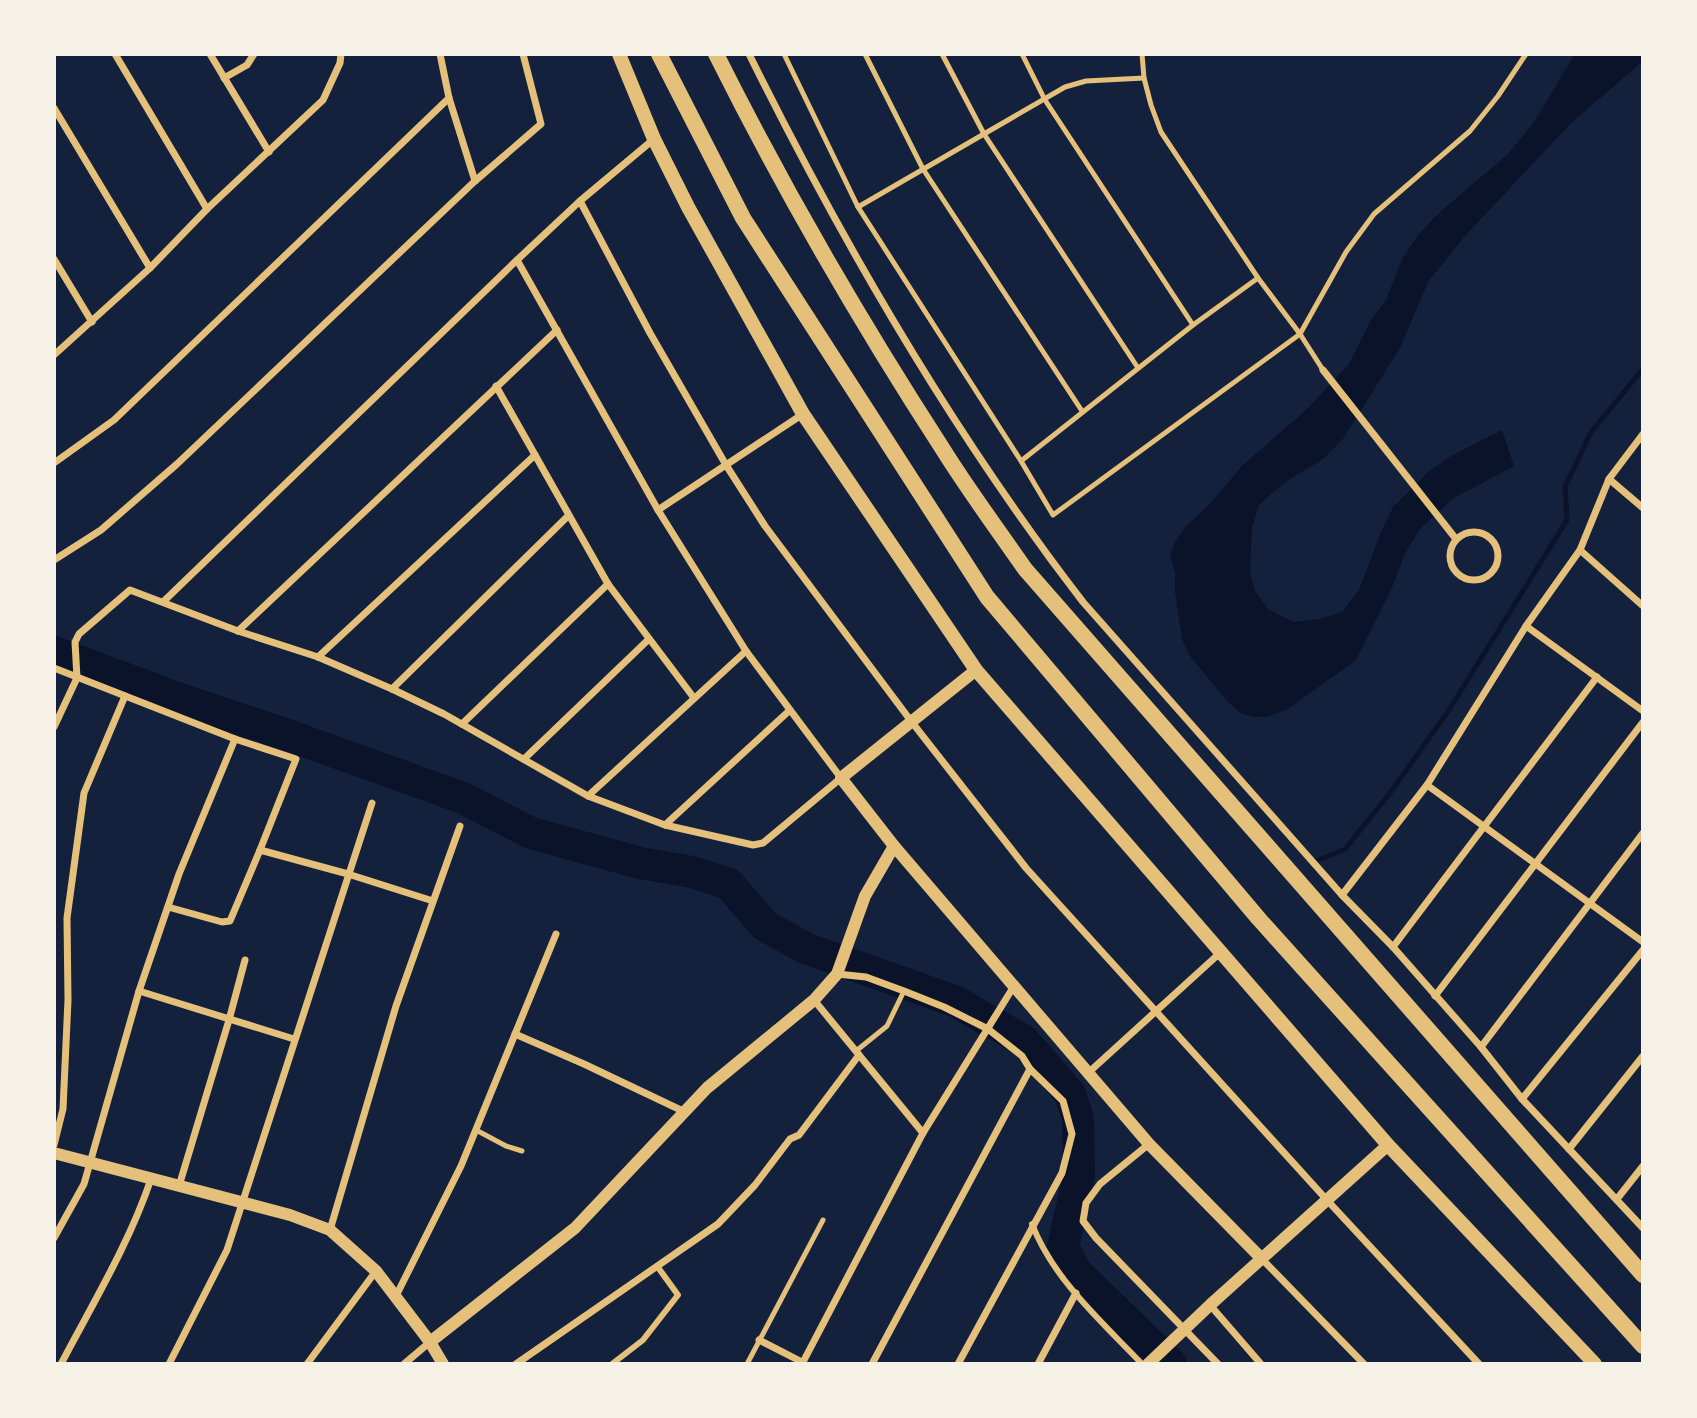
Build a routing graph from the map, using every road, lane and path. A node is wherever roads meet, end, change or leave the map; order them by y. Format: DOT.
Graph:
graph roads {
  1 [pos="115,54"];
  2 [pos="210,54"];
  3 [pos="254,54"];
  4 [pos="341,54"];
  5 [pos="440,54"];
  6 [pos="523,54"];
  7 [pos="619,54"];
  8 [pos="659,54"];
  9 [pos="716,54"];
  10 [pos="749,54"];
  11 [pos="784,54"];
  12 [pos="865,54"];
  13 [pos="942,54"];
  14 [pos="1022,54"];
  15 [pos="1142,54"];
  16 [pos="1526,54"];
  17 [pos="224,78"];
  18 [pos="1144,78"];
  19 [pos="449,98"];
  20 [pos="1045,100"];
  21 [pos="54,108"];
  22 [pos="984,134"];
  23 [pos="654,139"];
  24 [pos="269,152"];
  25 [pos="923,169"];
  26 [pos="475,181"];
  27 [pos="580,201"];
  28 [pos="858,207"];
  29 [pos="207,209"];
  30 [pos="54,259"];
  31 [pos="517,260"];
  32 [pos="150,268"];
  33 [pos="1258,278"];
  34 [pos="92,322"];
  35 [pos="1193,325"];
  36 [pos="557,330"];
  37 [pos="1300,334"];
  38 [pos="54,355"];
  39 [pos="1138,368"];
  40 [pos="1323,370"];
  41 [pos="496,386"];
  42 [pos="1082,411"];
  43 [pos="798,417"];
  44 [pos="1643,434"];
  45 [pos="535,455"];
  46 [pos="1021,461"];
  47 [pos="54,463"];
  48 [pos="726,465"];
  49 [pos="1609,479"];
  50 [pos="1643,508"];
  51 [pos="659,510"];
  52 [pos="568,516"];
  53 [pos="1454,536"];
  54 [pos="1580,550"];
  55 [pos="54,560"];
  56 [pos="608,584"];
  57 [pos="164,601"];
  58 [pos="1643,606"];
  59 [pos="1526,626"];
  60 [pos="238,631"];
  61 [pos="649,639"];
  62 [pos="746,651"];
  63 [pos="318,657"];
  64 [pos="54,668"];
  65 [pos="976,670"];
  66 [pos="1597,677"];
  67 [pos="78,678"];
  68 [pos="392,689"];
  69 [pos="125,696"];
  70 [pos="694,698"];
  71 [pos="790,710"];
  72 [pos="1643,711"];
  73 [pos="911,721"];
  74 [pos="1643,722"];
  75 [pos="462,724"];
  76 [pos="54,727"];
  77 [pos="235,739"];
  78 [pos="524,759"];
  79 [pos="841,778"];
  80 [pos="1427,785"];
  81 [pos="588,796"];
  82 [pos="372,803"];
  83 [pos="665,825"];
  84 [pos="460,826"];
  85 [pos="1485,827"];
  86 [pos="1643,833"];
  87 [pos="894,846"];
  88 [pos="260,850"];
  89 [pos="1536,864"];
  90 [pos="348,874"];
  91 [pos="1342,895"];
  92 [pos="433,901"];
  93 [pos="1590,904"];
  94 [pos="168,907"];
  95 [pos="556,934"];
  96 [pos="1643,942"];
  97 [pos="1392,947"];
  98 [pos="1643,950"];
  99 [pos="1221,952"];
  100 [pos="245,960"];
  101 [pos="838,971"];
  102 [pos="1014,986"];
  103 [pos="139,991"];
  104 [pos="904,991"];
  105 [pos="1435,996"];
  106 [pos="814,1000"];
  107 [pos="1155,1012"];
  108 [pos="229,1020"];
  109 [pos="988,1029"];
  110 [pos="515,1034"];
  111 [pos="294,1039"];
  112 [pos="1480,1047"];
  113 [pos="858,1053"];
  114 [pos="1643,1056"];
  115 [pos="1030,1069"];
  116 [pos="1088,1073"];
  117 [pos="1522,1099"];
  118 [pos="685,1112"];
  119 [pos="476,1130"];
  120 [pos="923,1133"];
  121 [pos="1149,1144"];
  122 [pos="1388,1144"];
  123 [pos="54,1145"];
  124 [pos="1569,1149"];
  125 [pos="522,1151"];
  126 [pos="54,1153"];
  127 [pos="91,1162"];
  128 [pos="1643,1166"];
  129 [pos="150,1179"];
  130 [pos="179,1186"];
  131 [pos="1326,1199"];
  132 [pos="1617,1199"];
  133 [pos="243,1202"];
  134 [pos="823,1220"];
  135 [pos="1032,1224"];
  136 [pos="1643,1228"];
  137 [pos="330,1230"];
  138 [pos="54,1238"];
  139 [pos="1261,1258"];
  140 [pos="657,1266"];
  141 [pos="376,1271"];
  142 [pos="1643,1275"];
  143 [pos="1076,1293"];
  144 [pos="396,1296"];
  145 [pos="1210,1304"];
  146 [pos="1180,1335"];
  147 [pos="759,1340"];
  148 [pos="430,1342"];
  149 [pos="1643,1346"];
  150 [pos="1153,1360"];
  151 [pos="802,1363"];
  152 [pos="61,1364"];
  153 [pos="169,1364"];
  154 [pos="307,1364"];
  155 [pos="404,1364"];
  156 [pos="443,1364"];
  157 [pos="516,1364"];
  158 [pos="612,1364"];
  159 [pos="747,1364"];
  160 [pos="872,1364"];
  161 [pos="958,1364"];
  162 [pos="1038,1364"];
  163 [pos="1142,1364"];
  164 [pos="1219,1364"];
  165 [pos="1261,1364"];
  166 [pos="1364,1364"];
  167 [pos="1479,1364"];
  168 [pos="1595,1364"];
  1 -- 29 [label="street"];
  2 -- 17 [label="street"];
  3 -- 17 [label="street"];
  4 -- 24 [label="street"];
  5 -- 19 [label="street"];
  6 -- 26 [label="street"];
  7 -- 23 [label="main road"];
  8 -- 149 [label="main road"];
  9 -- 142 [label="main road"];
  10 -- 91 [label="street"];
  11 -- 28 [label="lane"];
  12 -- 25 [label="lane"];
  13 -- 22 [label="lane"];
  14 -- 20 [label="lane"];
  15 -- 18 [label="lane"];
  16 -- 37 [label="lane"];
  17 -- 24 [label="street"];
  18 -- 20 [label="lane"];
  18 -- 33 [label="lane"];
  19 -- 26 [label="street"];
  19 -- 47 [label="street"];
  20 -- 22 [label="lane"];
  20 -- 35 [label="lane"];
  21 -- 32 [label="street"];
  22 -- 25 [label="lane"];
  22 -- 39 [label="lane"];
  23 -- 27 [label="street"];
  23 -- 43 [label="main road"];
  24 -- 29 [label="street"];
  25 -- 28 [label="lane"];
  25 -- 42 [label="lane"];
  26 -- 55 [label="street"];
  27 -- 31 [label="street"];
  27 -- 48 [label="street"];
  28 -- 46 [label="lane"];
  29 -- 32 [label="street"];
  30 -- 34 [label="street"];
  31 -- 36 [label="street"];
  31 -- 57 [label="street"];
  32 -- 34 [label="street"];
  33 -- 35 [label="lane"];
  33 -- 37 [label="lane"];
  34 -- 38 [label="street"];
  35 -- 39 [label="lane"];
  36 -- 41 [label="street"];
  36 -- 51 [label="street"];
  37 -- 40 [label="lane"];
  37 -- 46 [label="lane"];
  39 -- 42 [label="lane"];
  40 -- 53 [label="street"];
  41 -- 45 [label="street"];
  41 -- 60 [label="street"];
  42 -- 46 [label="lane"];
  43 -- 48 [label="street"];
  43 -- 65 [label="main road"];
  44 -- 49 [label="street"];
  45 -- 52 [label="street"];
  45 -- 63 [label="street"];
  48 -- 51 [label="street"];
  48 -- 73 [label="street"];
  49 -- 50 [label="street"];
  49 -- 54 [label="street"];
  51 -- 62 [label="street"];
  52 -- 56 [label="street"];
  52 -- 68 [label="street"];
  53 -- 53 [label="street"];
  54 -- 58 [label="street"];
  54 -- 59 [label="street"];
  56 -- 61 [label="street"];
  56 -- 75 [label="street"];
  57 -- 60 [label="street"];
  57 -- 67 [label="street"];
  59 -- 66 [label="street"];
  59 -- 80 [label="street"];
  60 -- 63 [label="street"];
  61 -- 70 [label="street"];
  61 -- 78 [label="street"];
  62 -- 70 [label="street"];
  62 -- 71 [label="street"];
  63 -- 68 [label="street"];
  64 -- 67 [label="street"];
  65 -- 73 [label="street"];
  65 -- 99 [label="main road"];
  66 -- 72 [label="street"];
  66 -- 85 [label="street"];
  67 -- 69 [label="street"];
  67 -- 76 [label="street"];
  68 -- 75 [label="street"];
  69 -- 77 [label="street"];
  69 -- 123 [label="street"];
  70 -- 81 [label="street"];
  71 -- 79 [label="street"];
  71 -- 83 [label="street"];
  73 -- 79 [label="street"];
  73 -- 107 [label="street"];
  74 -- 89 [label="street"];
  75 -- 78 [label="street"];
  77 -- 88 [label="street"];
  77 -- 94 [label="street"];
  78 -- 81 [label="street"];
  79 -- 83 [label="street"];
  79 -- 87 [label="street"];
  80 -- 85 [label="street"];
  80 -- 91 [label="street"];
  81 -- 83 [label="street"];
  82 -- 90 [label="street"];
  84 -- 92 [label="street"];
  85 -- 89 [label="street"];
  85 -- 97 [label="street"];
  86 -- 93 [label="street"];
  87 -- 101 [label="street"];
  87 -- 102 [label="street"];
  88 -- 90 [label="street"];
  88 -- 94 [label="street"];
  89 -- 93 [label="street"];
  89 -- 105 [label="street"];
  90 -- 92 [label="street"];
  90 -- 111 [label="street"];
  91 -- 97 [label="street"];
  92 -- 137 [label="street"];
  93 -- 96 [label="street"];
  93 -- 112 [label="street"];
  94 -- 103 [label="street"];
  95 -- 110 [label="street"];
  97 -- 105 [label="street"];
  98 -- 117 [label="street"];
  99 -- 107 [label="street"];
  99 -- 122 [label="main road"];
  100 -- 108 [label="street"];
  101 -- 104 [label="street"];
  101 -- 106 [label="street"];
  102 -- 109 [label="street"];
  102 -- 116 [label="street"];
  103 -- 108 [label="street"];
  103 -- 127 [label="street"];
  104 -- 109 [label="street"];
  104 -- 113 [label="lane"];
  105 -- 112 [label="street"];
  106 -- 113 [label="street"];
  106 -- 118 [label="street"];
  107 -- 116 [label="street"];
  107 -- 131 [label="street"];
  108 -- 111 [label="street"];
  108 -- 130 [label="street"];
  109 -- 115 [label="street"];
  109 -- 120 [label="street"];
  110 -- 118 [label="street"];
  110 -- 119 [label="street"];
  111 -- 133 [label="street"];
  112 -- 117 [label="street"];
  113 -- 120 [label="street"];
  113 -- 140 [label="street"];
  114 -- 124 [label="street"];
  115 -- 135 [label="street"];
  115 -- 160 [label="street"];
  116 -- 121 [label="street"];
  117 -- 124 [label="street"];
  118 -- 148 [label="street"];
  119 -- 125 [label="lane"];
  119 -- 144 [label="street"];
  120 -- 151 [label="street"];
  121 -- 139 [label="street"];
  121 -- 146 [label="street"];
  122 -- 131 [label="street"];
  122 -- 168 [label="main road"];
  124 -- 132 [label="street"];
  126 -- 127 [label="street"];
  127 -- 129 [label="street"];
  127 -- 138 [label="street"];
  128 -- 132 [label="street"];
  129 -- 130 [label="street"];
  129 -- 152 [label="street"];
  130 -- 133 [label="street"];
  131 -- 139 [label="street"];
  131 -- 167 [label="street"];
  132 -- 136 [label="street"];
  133 -- 137 [label="street"];
  133 -- 153 [label="street"];
  134 -- 147 [label="lane"];
  135 -- 143 [label="street"];
  135 -- 161 [label="street"];
  137 -- 141 [label="street"];
  139 -- 145 [label="street"];
  139 -- 166 [label="street"];
  140 -- 157 [label="street"];
  140 -- 158 [label="street"];
  141 -- 144 [label="street"];
  141 -- 154 [label="street"];
  143 -- 162 [label="street"];
  143 -- 163 [label="street"];
  144 -- 148 [label="street"];
  145 -- 146 [label="street"];
  145 -- 165 [label="street"];
  146 -- 150 [label="street"];
  146 -- 164 [label="street"];
  147 -- 151 [label="street"];
  147 -- 159 [label="lane"];
  148 -- 155 [label="street"];
  148 -- 156 [label="street"];
}
